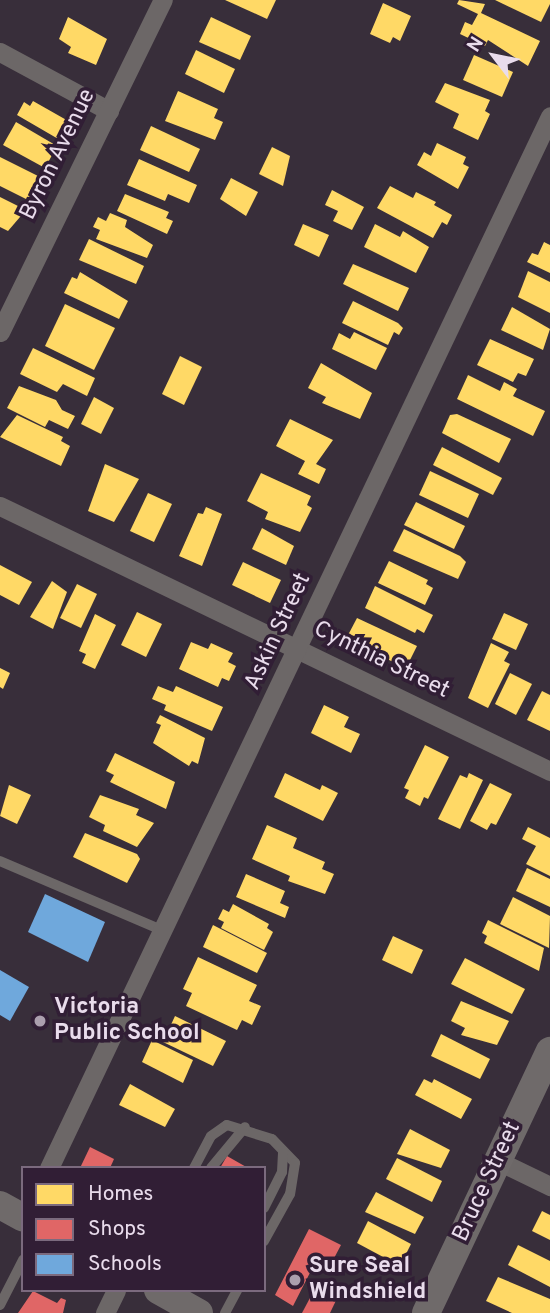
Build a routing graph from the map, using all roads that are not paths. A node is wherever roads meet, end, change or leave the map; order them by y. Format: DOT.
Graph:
graph roads {
  1 [pos="163,0"];
  2 [pos="0,52"];
  3 [pos="109,111"];
  4 [pos="550,116"];
  5 [pos="0,332"];
  6 [pos="0,506"];
  7 [pos="298,648"];
  8 [pos="550,771"];
  9 [pos="0,861"];
  10 [pos="162,930"];
  11 [pos="550,1051"];
  12 [pos="245,1127"];
  13 [pos="284,1151"];
  14 [pos="498,1161"];
  15 [pos="50,1166"];
  16 [pos="195,1166"];
  17 [pos="212,1166"];
  18 [pos="550,1186"];
  19 [pos="266,1204"];
  20 [pos="0,1205"];
  21 [pos="21,1217"];
  22 [pos="266,1237"];
  23 [pos="21,1264"];
  24 [pos="115,1292"];
  25 [pos="162,1292"];
  26 [pos="236,1292"];
  27 [pos="0,1305"];
  28 [pos="105,1313"];
  29 [pos="199,1313"];
  30 [pos="225,1313"];
  31 [pos="426,1313"];
  1 -- 3 [label="street, Byron Avenue"];
  2 -- 3 [label="street"];
  3 -- 5 [label="street, Byron Avenue"];
  4 -- 7 [label="street, Askin Street"];
  6 -- 7 [label="street, Cynthia Street"];
  7 -- 8 [label="street, Cynthia Street"];
  7 -- 10 [label="street, Askin Street"];
  9 -- 10 [label="lane"];
  10 -- 15 [label="street, Askin Street"];
  11 -- 14 [label="street, Bruce Street"];
  12 -- 13 [label="lane"];
  12 -- 16 [label="lane"];
  12 -- 17 [label="lane"];
  13 -- 19 [label="lane"];
  13 -- 22 [label="lane"];
  14 -- 18 [label="street"];
  14 -- 31 [label="street, Bruce Street"];
  20 -- 21 [label="street"];
  23 -- 27 [label="lane"];
  24 -- 28 [label="street"];
  25 -- 29 [label="street"];
  26 -- 30 [label="lane"];
}
